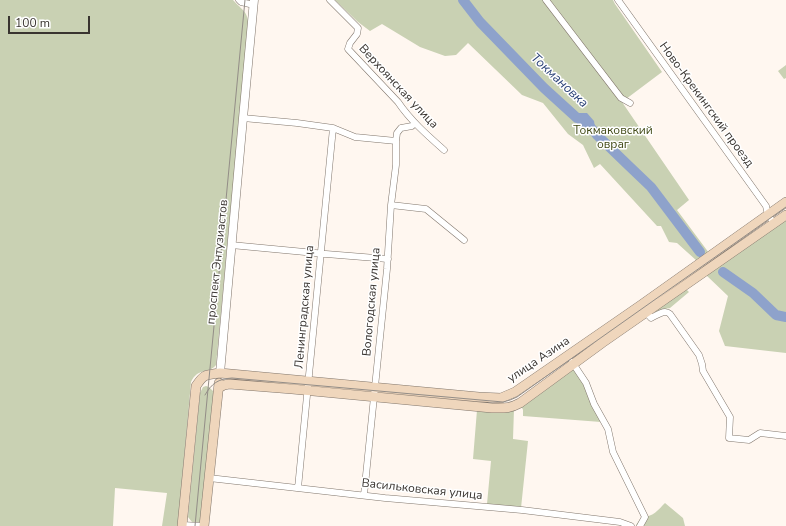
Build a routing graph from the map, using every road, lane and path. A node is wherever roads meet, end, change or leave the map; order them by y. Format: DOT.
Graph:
graph roads {
  1 [pos="239,0"];
  2 [pos="330,0"];
  3 [pos="546,0"];
  4 [pos="618,0"];
  5 [pos="254,3"];
  6 [pos="630,103"];
  7 [pos="243,118"];
  8 [pos="415,123"];
  9 [pos="333,128"];
  10 [pos="396,141"];
  11 [pos="444,150"];
  12 [pos="786,202"];
  13 [pos="392,205"];
  14 [pos="768,215"];
  15 [pos="786,215"];
  16 [pos="774,223"];
  17 [pos="464,240"];
  18 [pos="231,245"];
  19 [pos="321,254"];
  20 [pos="388,259"];
  21 [pos="643,309"];
  22 [pos="568,355"];
  23 [pos="573,364"];
  24 [pos="220,373"];
  25 [pos="308,386"];
  26 [pos="219,388"];
  27 [pos="374,392"];
  28 [pos="786,436"];
  29 [pos="209,478"];
  30 [pos="298,488"];
  31 [pos="364,495"];
  32 [pos="182,525"];
  33 [pos="203,526"];
  34 [pos="631,526"];
  35 [pos="640,526"];
  1 -- 5 [label="street"];
  2 -- 8 [label="street, Верхоянская улица"];
  3 -- 6 [label="street"];
  4 -- 14 [label="street, Ново-Крекингский проезд"];
  5 -- 7 [label="street, проспект Энтузиастов"];
  7 -- 9 [label="street"];
  7 -- 18 [label="street, проспект Энтузиастов"];
  8 -- 10 [label="street"];
  8 -- 11 [label="street, Верхоянская улица"];
  9 -- 10 [label="street"];
  9 -- 19 [label="street, Ленинградская улица"];
  10 -- 13 [label="street, Вологодская улица"];
  12 -- 14 [label="main road, улица Азина"];
  13 -- 17 [label="street"];
  13 -- 20 [label="street, Вологодская улица"];
  14 -- 16 [label="street, Ново-Крекингский проезд"];
  14 -- 21 [label="main road, улица Азина"];
  15 -- 16 [label="main road, улица Азина"];
  16 -- 21 [label="main road, улица Азина"];
  18 -- 19 [label="street"];
  18 -- 24 [label="street, проспект Энтузиастов"];
  19 -- 20 [label="street"];
  19 -- 25 [label="street, Ленинградская улица"];
  20 -- 27 [label="street, Вологодская улица"];
  21 -- 22 [label="main road, улица Азина"];
  21 -- 23 [label="main road, улица Азина"];
  21 -- 28 [label="street"];
  22 -- 23 [label="street"];
  22 -- 27 [label="main road, улица Азина"];
  23 -- 27 [label="main road, улица Азина"];
  23 -- 35 [label="street"];
  24 -- 25 [label="main road, улица Азина"];
  24 -- 26 [label="main road, проспект Энтузиастов"];
  24 -- 32 [label="main road, улица Азина"];
  25 -- 26 [label="main road, улица Азина"];
  25 -- 27 [label="main road, улица Азина"];
  25 -- 30 [label="street, Ленинградская улица"];
  26 -- 29 [label="main road, проспект Энтузиастов"];
  27 -- 31 [label="street, Вологодская улица"];
  29 -- 30 [label="street, Васильковская улица"];
  29 -- 33 [label="main road, проспект Энтузиастов"];
  30 -- 31 [label="street, Васильковская улица"];
  31 -- 34 [label="street, Васильковская улица"];
  32 -- 33 [label="street"];
}
